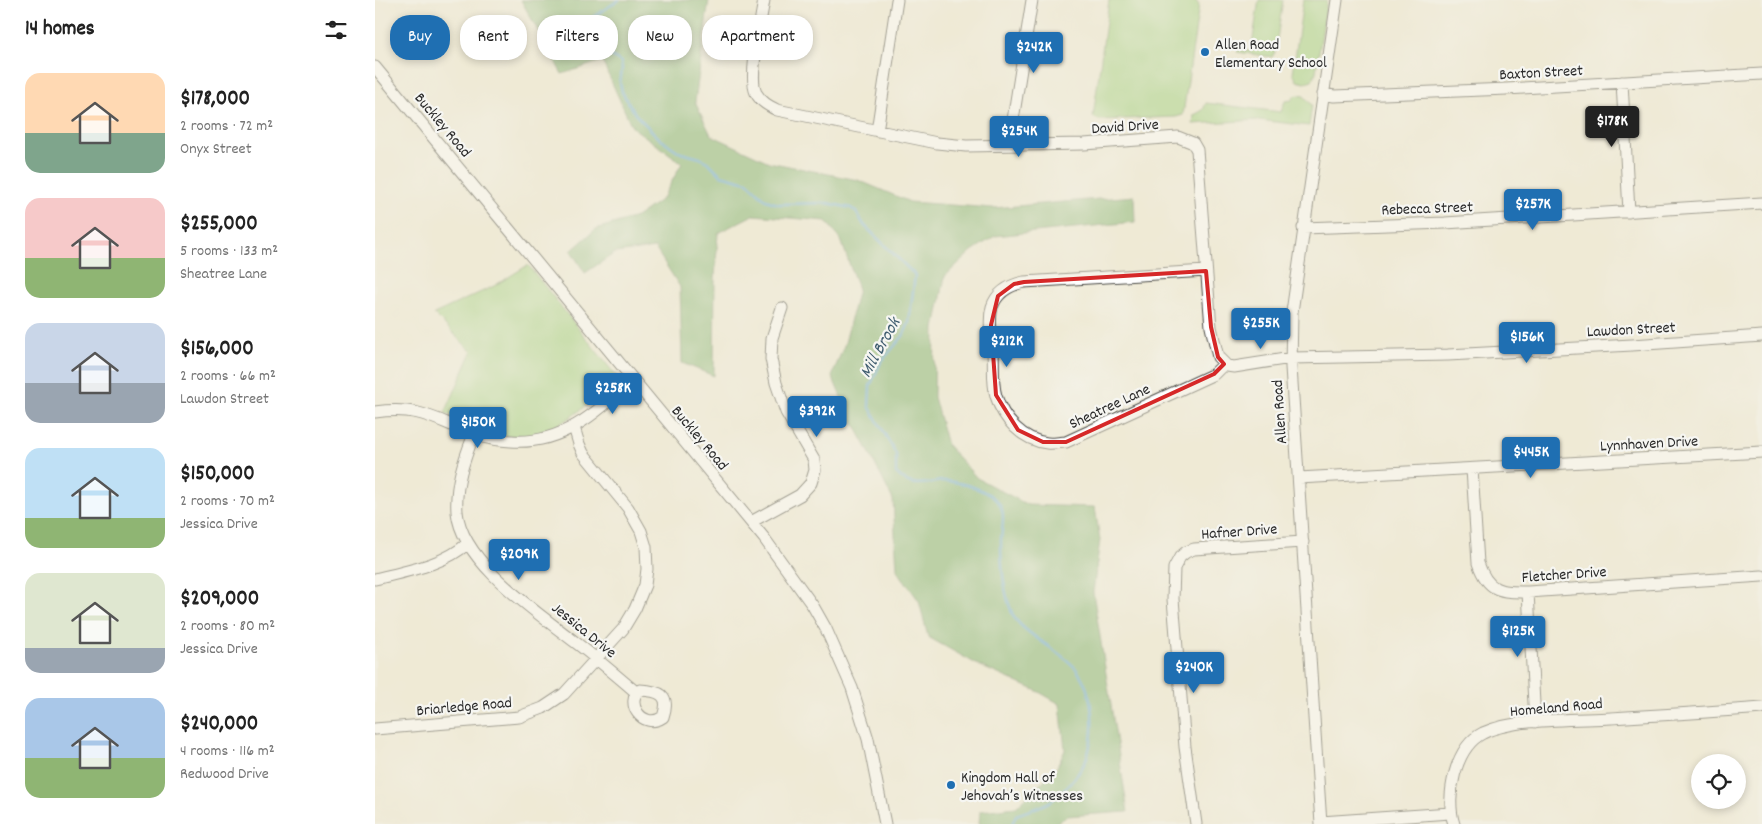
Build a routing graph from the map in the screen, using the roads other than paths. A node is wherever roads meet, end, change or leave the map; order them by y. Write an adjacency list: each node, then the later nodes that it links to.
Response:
1 (764, 0): 9 (street, David Drive)
2 (897, 0): 9 (street)
3 (1032, 0): 10 (street)
4 (1337, 0): 8 (street, Allen Road)
5 (375, 67): 19 (street, Buckley Road)
6 (1762, 74): 7 (street, Baxton Street)
7 (1621, 82): 8 (street, Baxton Street); 12 (street)
8 (1323, 94): 13 (street, Allen Road)
9 (877, 131): 10 (street, David Drive)
10 (1009, 145): 14 (street, David Drive)
11 (1762, 203): 12 (street, Rebecca Street)
12 (1629, 212): 13 (street, Rebecca Street)
13 (1303, 228): 17 (street, Allen Road)
14 (1206, 271): 18 (street, David Drive); 18 (street, Sheatree Lane)
15 (783, 308): 26 (street)
16 (1762, 336): 17 (street, Lawdon Street)
17 (1291, 358): 18 (street); 25 (street, Allen Road)
18 (1224, 364)
19 (633, 379): 21 (street); 26 (street, Buckley Road)
20 (375, 412): 22 (street)
21 (574, 427): 22 (street); 32 (street, Briarledge Road)
22 (474, 434): 28 (street, Jessica Drive)
23 (1762, 452): 24 (street, Lynnhaven Drive)
24 (1471, 469): 25 (street, Lynnhaven Drive); 31 (street, Fletcher Drive)
25 (1299, 478): 27 (street, Allen Road)
26 (751, 522): 39 (street, Buckley Road)
27 (1303, 542): 38 (street, Allen Road); 40 (street, Hafner Drive)
28 (469, 543): 30 (street); 32 (street, Jessica Drive)
29 (1762, 576): 31 (street, Fletcher Drive)
30 (375, 579)
31 (1528, 592): 35 (street)
32 (596, 658): 33 (street, Jessica Drive); 36 (street, Briarledge Road)
33 (637, 693)
34 (1762, 708): 35 (street, Homeland Road)
35 (1535, 722): 37 (street, Homeland Road)
36 (375, 729)
37 (1452, 818): 38 (street, Homeland Road)
38 (1321, 823)
39 (885, 824)
40 (1195, 824)

